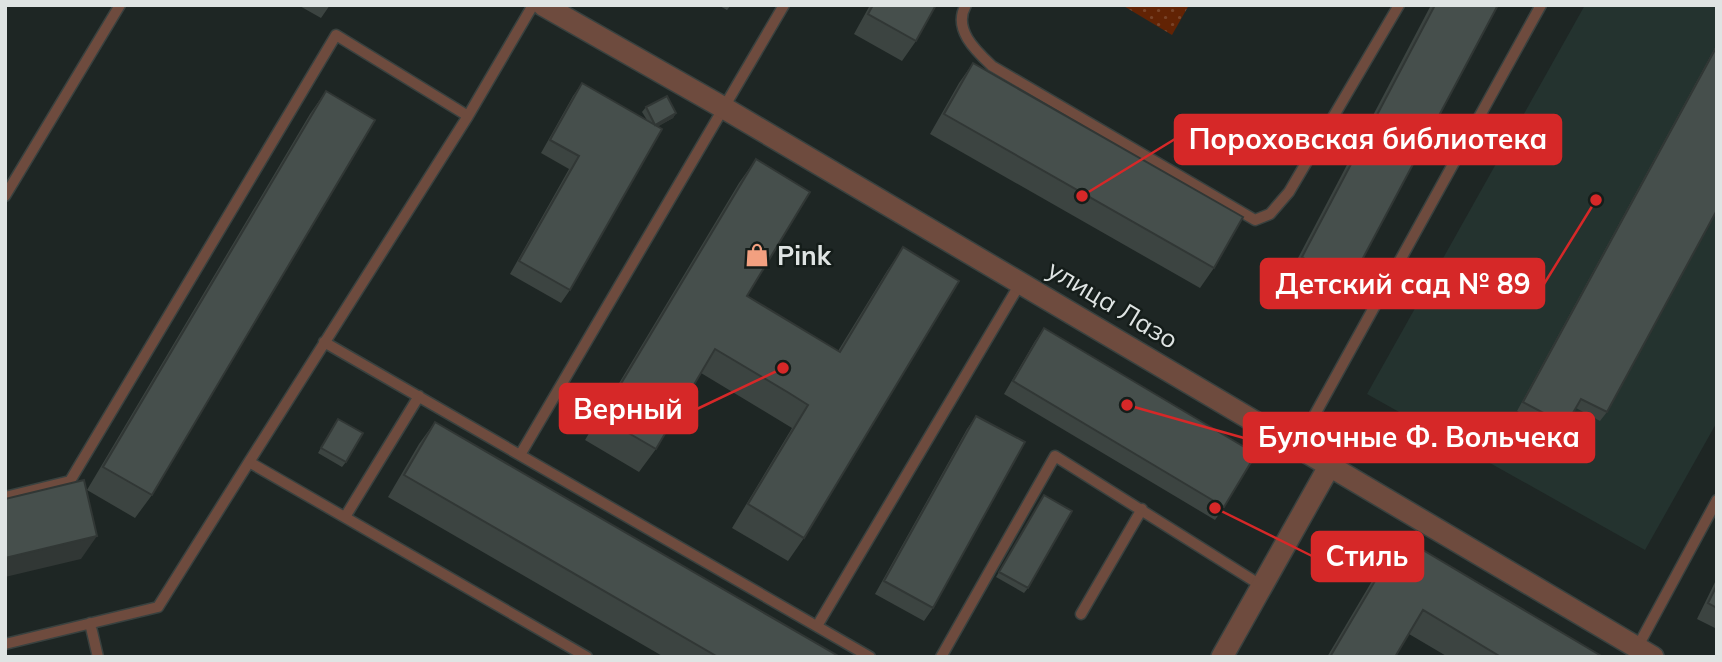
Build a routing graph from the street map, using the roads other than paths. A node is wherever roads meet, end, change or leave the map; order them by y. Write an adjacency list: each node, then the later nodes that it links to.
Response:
1 (120, 5): 10 (lane)
2 (533, 5): 9 (lane)
3 (543, 5): 8 (street, улица Лазо)
4 (784, 5): 8 (lane)
5 (966, 5): 6 (lane)
6 (1399, 5)
7 (1541, 5): 14 (lane)
8 (724, 107): 11 (street, улица Лазо); 15 (lane)
9 (468, 116): 12 (lane); 18 (lane)
10 (5, 196)
11 (1021, 282): 14 (street, улица Лазо); 25 (lane)
12 (324, 342): 13 (lane); 16 (lane)
13 (419, 396): 15 (lane); 21 (lane)
14 (1298, 445): 17 (street, улица Лазо)
15 (520, 455): 25 (lane)
16 (249, 461): 21 (lane); 24 (lane)
17 (1330, 465): 22 (street); 27 (street, улица Лазо)
18 (5, 497)
19 (1717, 500): 27 (lane)
20 (1142, 509): 22 (lane); 23 (lane); 31 (lane)
21 (345, 517): 29 (lane)
22 (1262, 586): 32 (street)
23 (1081, 614)
24 (90, 623): 26 (lane); 28 (lane)
25 (817, 626): 30 (lane)
26 (5, 644)
27 (1645, 652)
28 (98, 657)
29 (587, 657)
30 (870, 657)
31 (941, 657)
32 (1222, 657)

